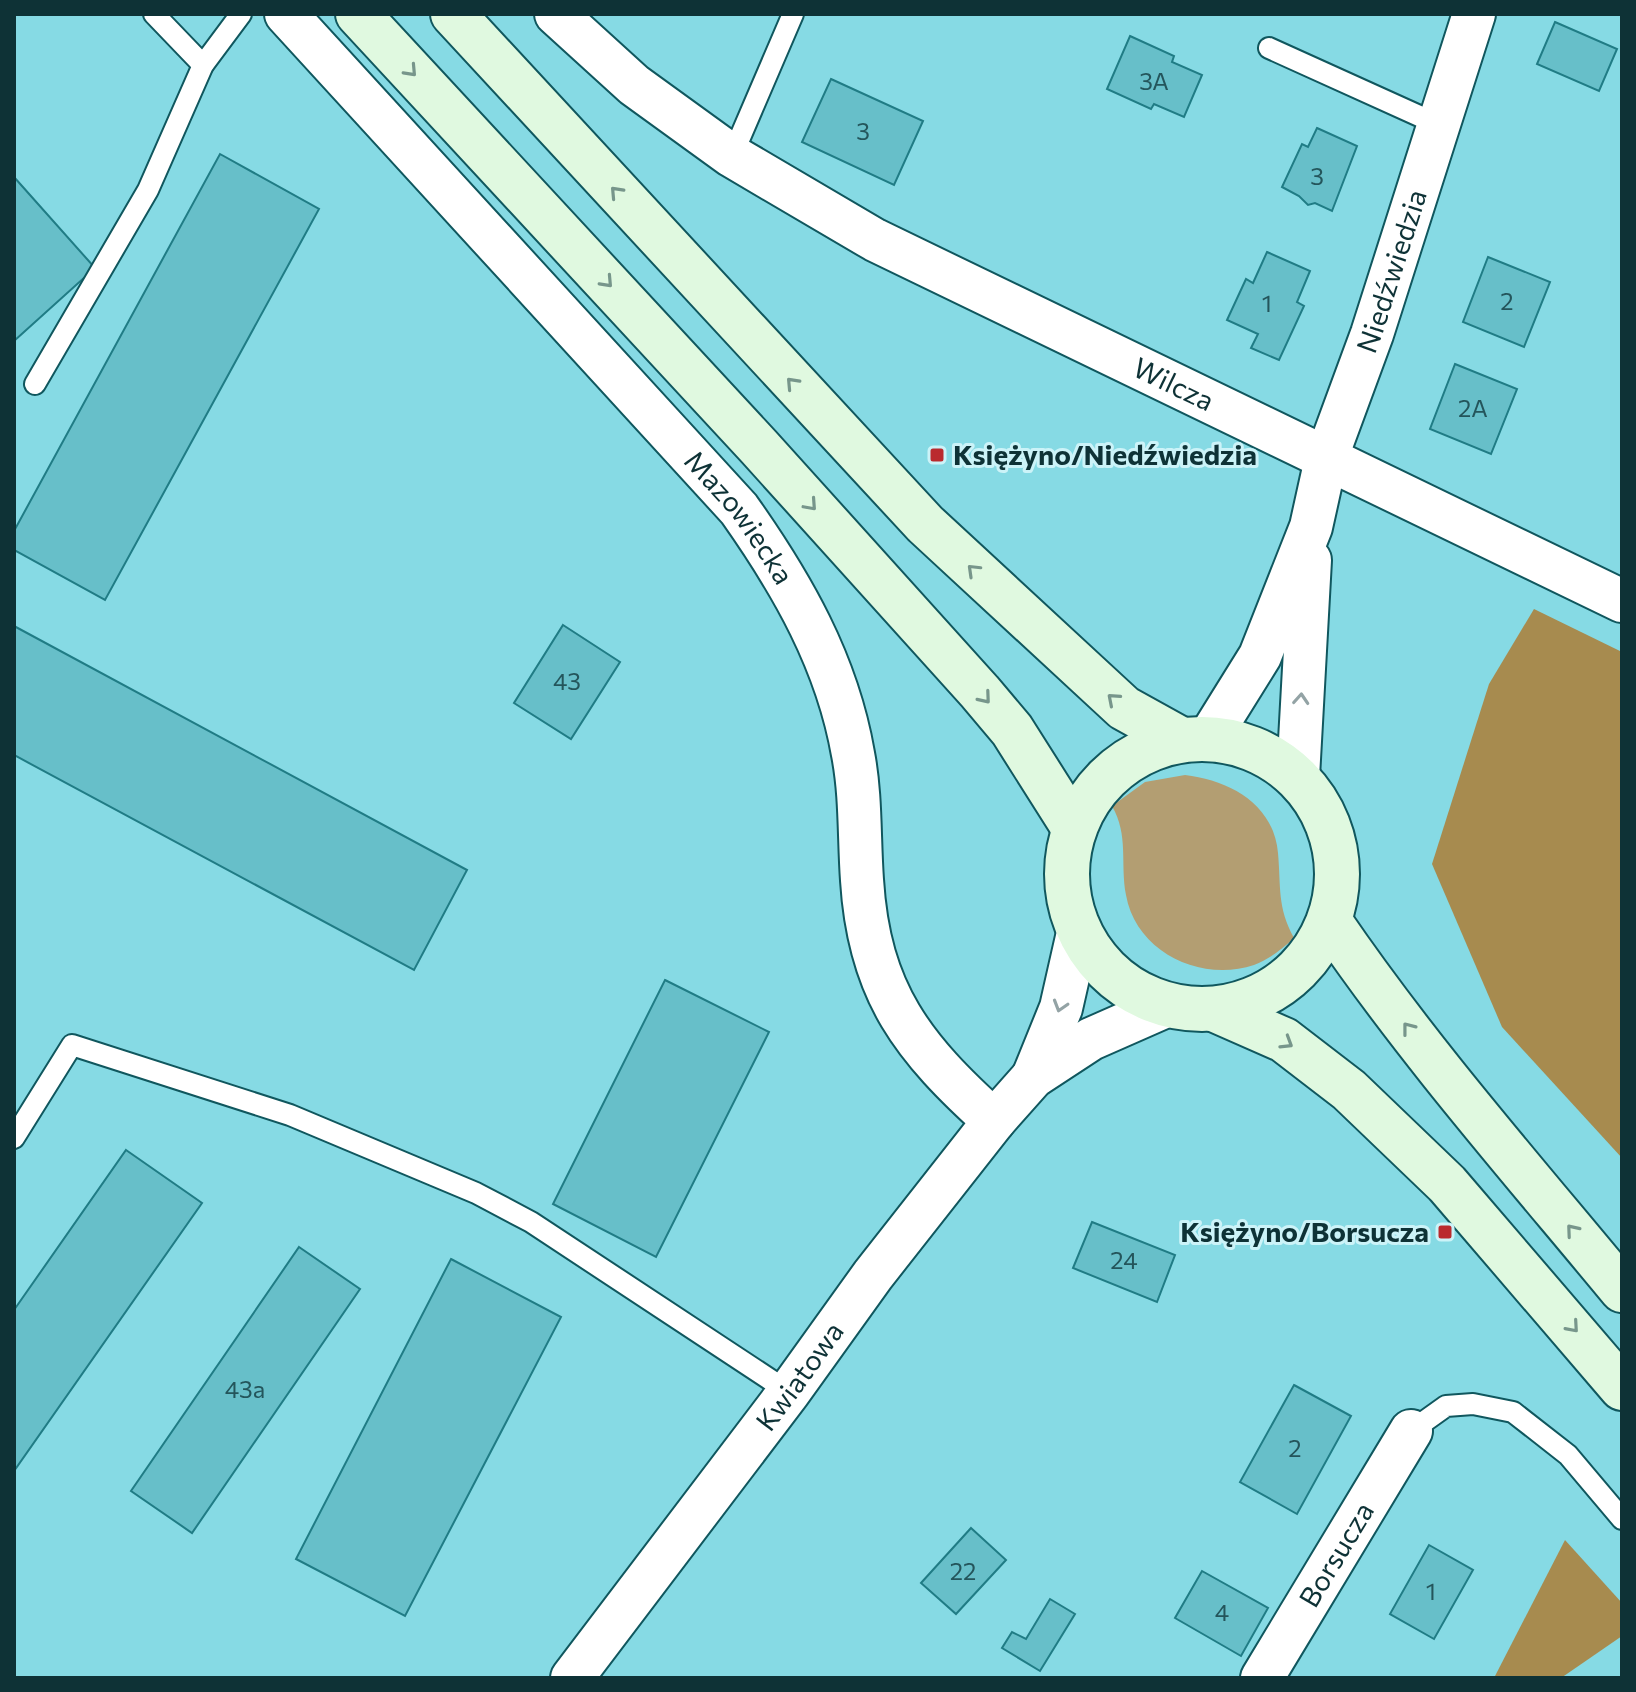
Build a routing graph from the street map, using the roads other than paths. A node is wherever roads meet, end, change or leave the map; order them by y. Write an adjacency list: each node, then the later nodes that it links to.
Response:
1 (154, 14): 10 (lane)
2 (241, 14): 10 (lane)
3 (286, 14): 25 (street, Mazowiecka)
4 (358, 14): 19 (main road, one-way to 19)
5 (453, 14): 17 (main road, one-way to 5)
6 (556, 14): 12 (street)
7 (793, 14): 12 (lane)
8 (1474, 14): 11 (street, Niedźwiedzia)
9 (1269, 48): 11 (lane)
10 (203, 65): 13 (lane)
11 (1437, 124): 14 (street, Niedźwiedzia)
12 (732, 156): 14 (street, Wilcza)
13 (35, 384)
14 (1326, 459): 15 (street, Niedźwiedzia); 16 (street, Wilcza)
15 (1311, 527): 17 (street, Niedźwiedzia); 18 (street, Niedźwiedzia, one-way to 15)
16 (1622, 601)
17 (1194, 738): 18 (main road); 19 (main road)
18 (1298, 777): 20 (main road)
19 (1074, 828): 21 (main road)
20 (1330, 922): 23 (main road); 27 (main road, one-way to 20)
21 (1078, 933): 22 (main road); 24 (street, Kwiatowa, one-way to 24)
22 (1166, 1006): 23 (main road); 24 (street, Kwiatowa)
23 (1216, 1010): 28 (main road, one-way to 28)
24 (1033, 1077): 25 (street, Kwiatowa)
25 (994, 1121): 29 (street, Kwiatowa)
26 (14, 1138): 29 (lane)
27 (1622, 1290)
28 (1622, 1388)
29 (789, 1392): 32 (street, Kwiatowa)
30 (1411, 1431): 31 (lane); 33 (street, Borsucza)
31 (1622, 1519)
32 (572, 1678)
33 (1262, 1678)

